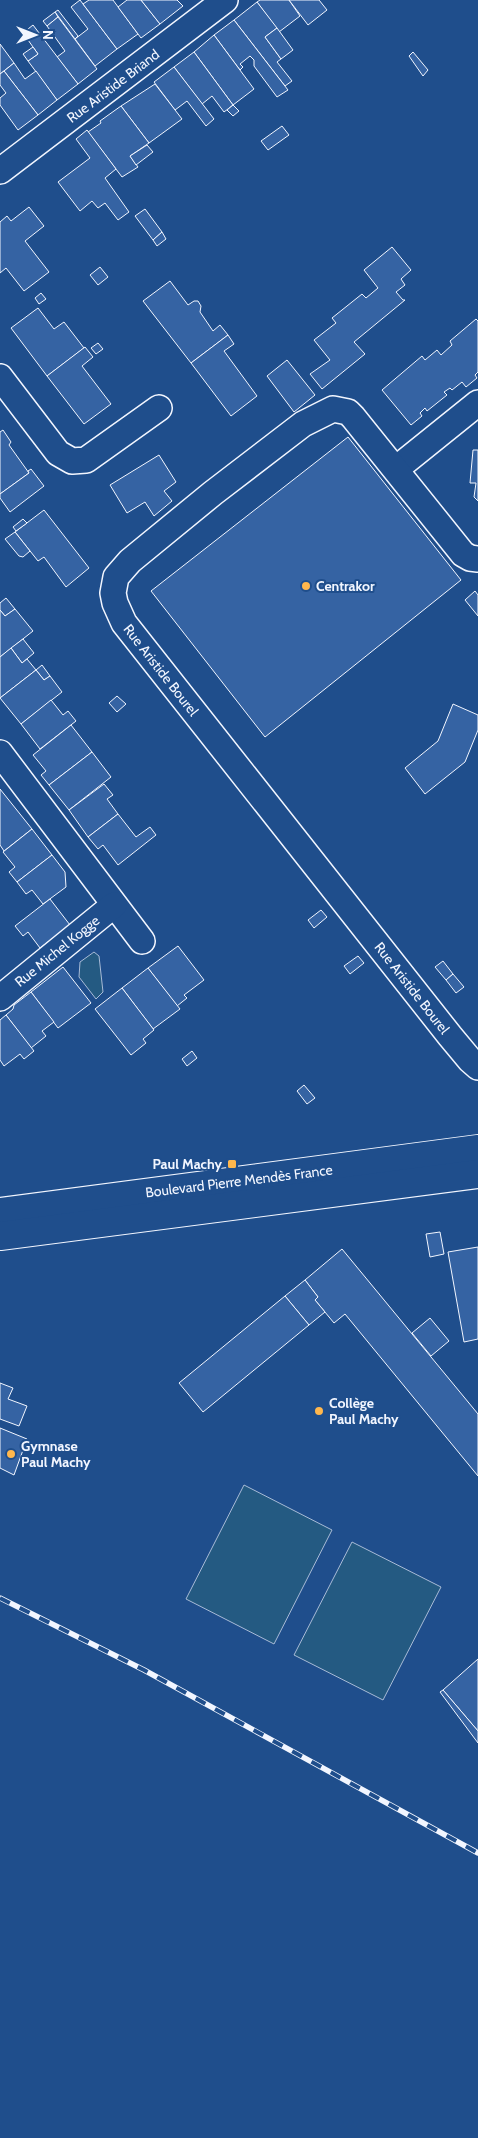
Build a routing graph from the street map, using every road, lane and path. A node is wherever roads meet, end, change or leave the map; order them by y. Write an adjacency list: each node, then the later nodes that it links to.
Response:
1 (225, 0): 2 (street, Rue Aristide Briand)
2 (0, 171)
3 (0, 377): 5 (street)
4 (478, 403): 6 (street)
5 (159, 408)
6 (396, 469): 7 (street, Rue Aristide Bourel); 12 (street, Rue Aristide Bourel)
7 (478, 559)
8 (0, 753): 9 (street)
9 (114, 905): 10 (street); 11 (street, Rue Michel Kogge)
10 (142, 941)
11 (0, 998)
12 (478, 1067)
13 (478, 1150): 15 (main road, Boulevard Pierre Mendès France)
14 (478, 1174): 16 (main road, Boulevard Pierre Mendès France)
15 (0, 1212)
16 (0, 1236)

